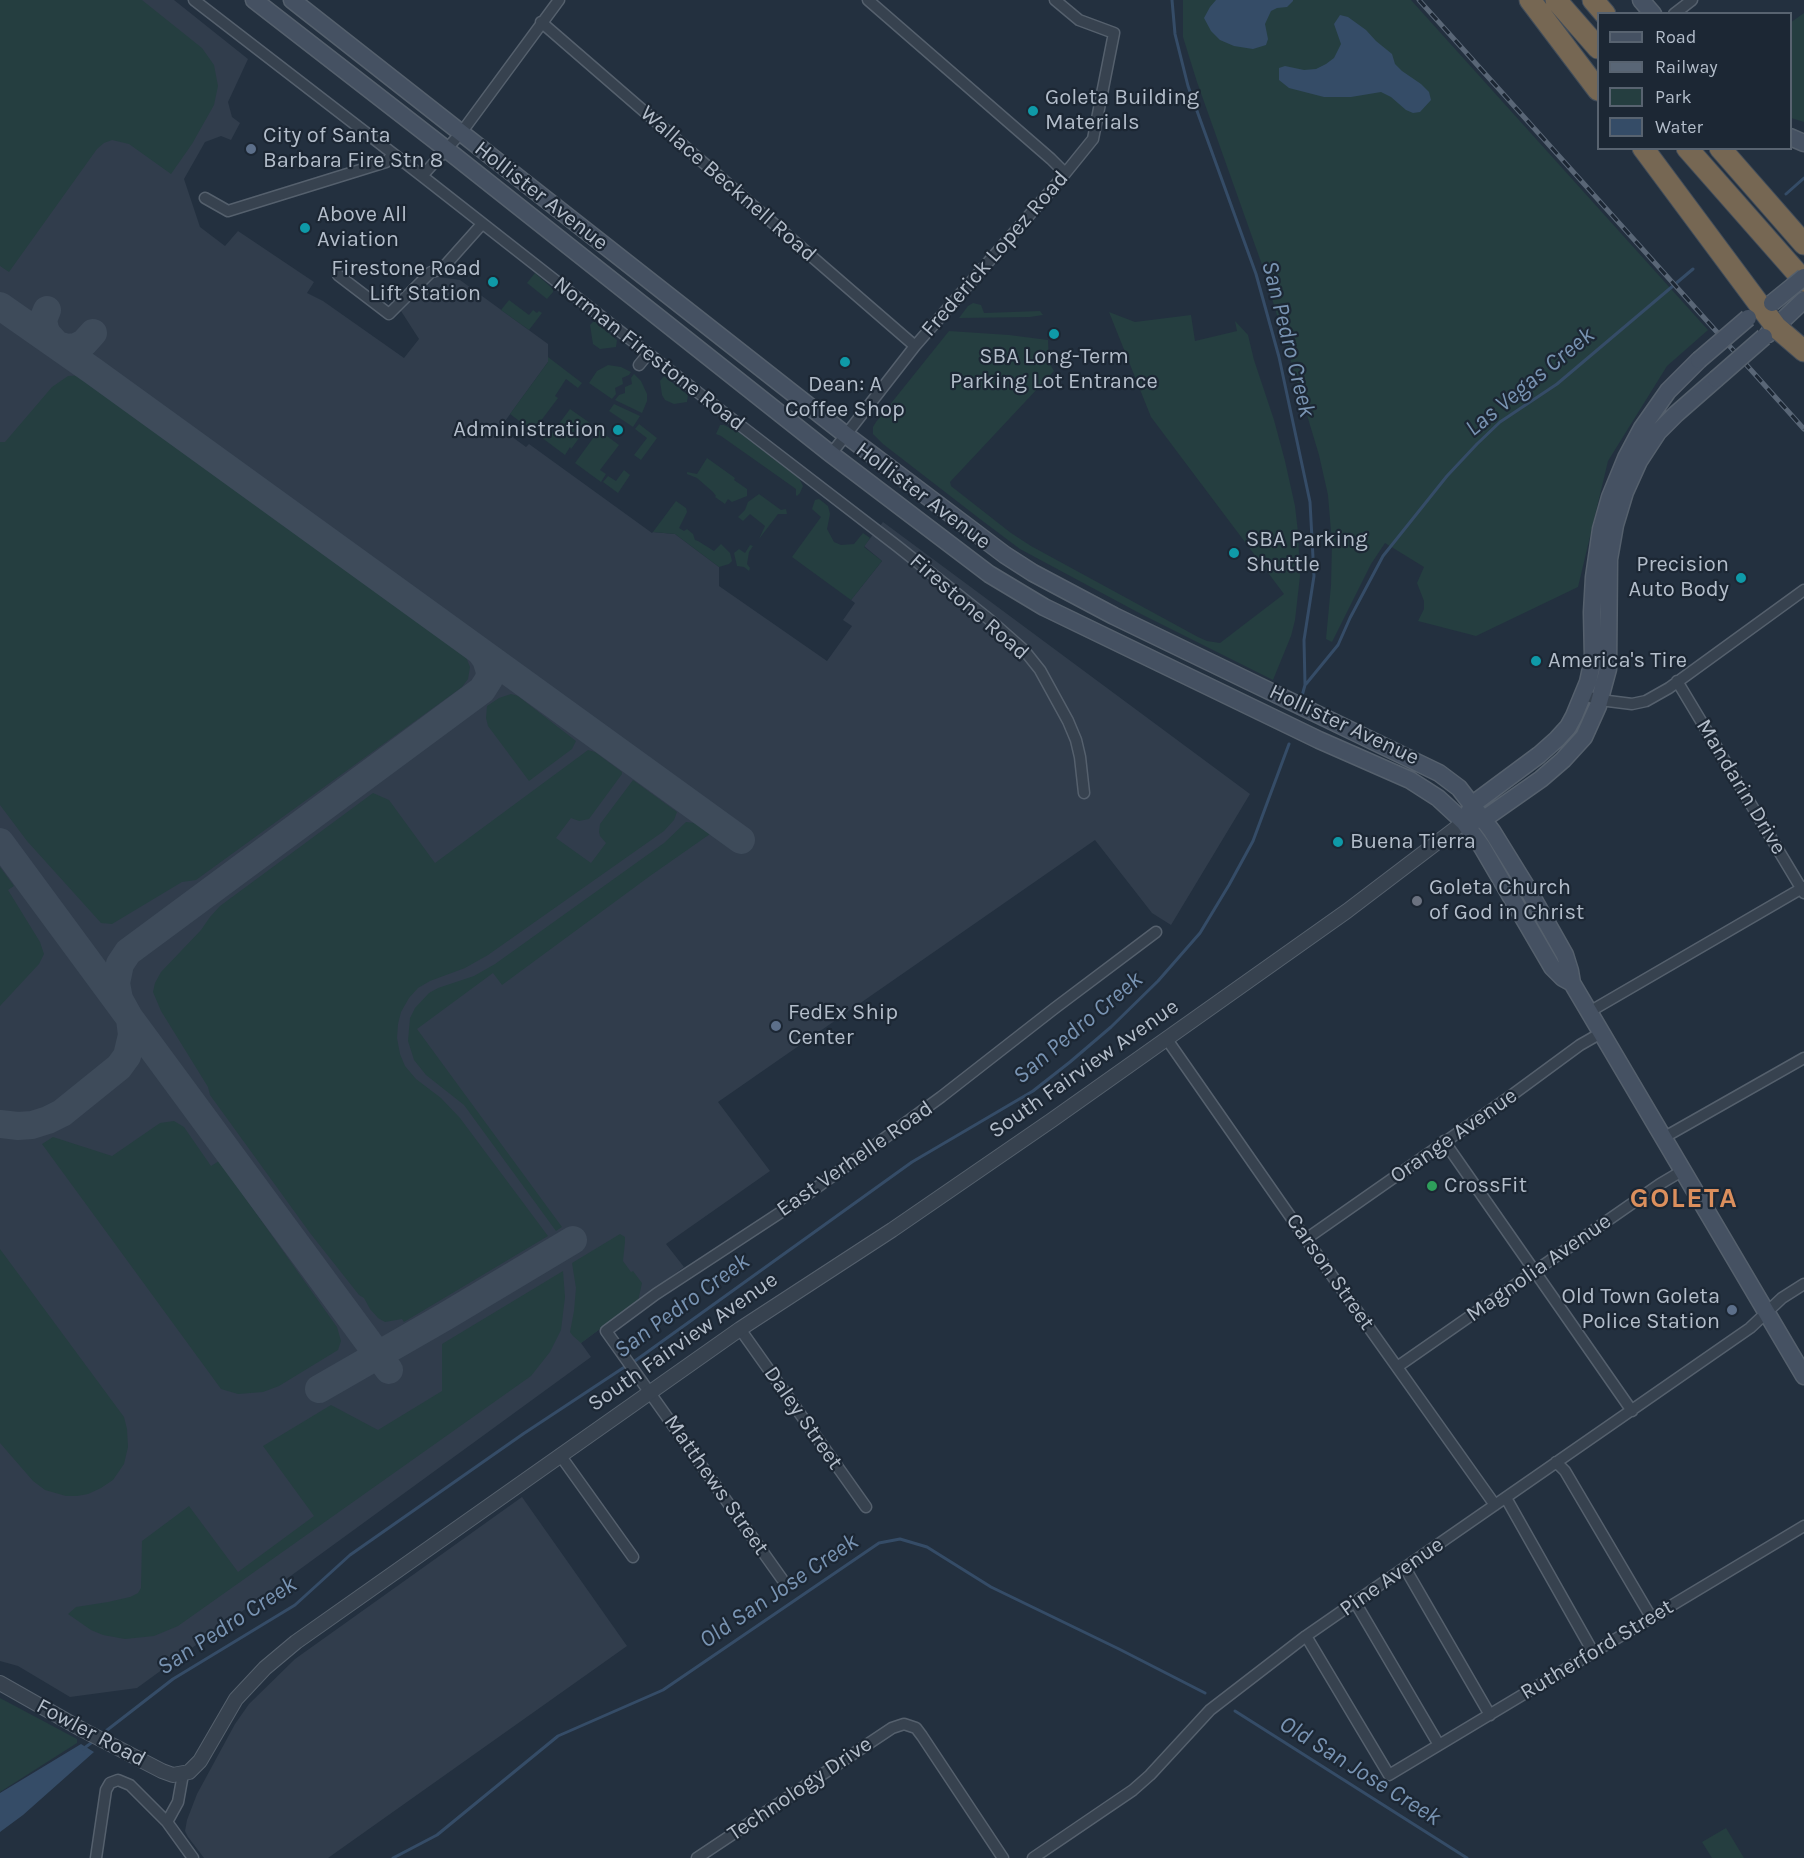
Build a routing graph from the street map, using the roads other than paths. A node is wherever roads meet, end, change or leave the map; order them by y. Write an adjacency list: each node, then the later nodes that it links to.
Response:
1 (194, 0): 23 (street)
2 (254, 0): 19 (main road, Hollister Avenue)
3 (292, 0): 18 (main road, Hollister Avenue)
4 (559, 0): 15 (street)
5 (868, 0): 24 (street)
6 (1055, 0): 24 (street, Frederick Lopez Road)
7 (1530, 0): 17 (highway)
8 (1556, 0): 16 (highway)
9 (1593, 0): 12 (highway)
10 (1641, 0): 13 (main road)
11 (1692, 0): 14 (street)
12 (1603, 12)
13 (1651, 12)
14 (1677, 12)
15 (541, 22): 18 (street); 36 (street, Wallace Becknell Road)
16 (1597, 46)
17 (1597, 87)
18 (461, 133): 19 (street); 40 (main road, Hollister Avenue)
19 (446, 149): 25 (street); 41 (main road, Hollister Avenue)
20 (1644, 150): 34 (highway)
21 (1689, 150): 32 (highway)
22 (1722, 150): 27 (highway)
23 (393, 154): 25 (street); 26 (street)
24 (1065, 173): 36 (street, Frederick Lopez Road)
25 (422, 176): 28 (street, Norman Firestone Road)
26 (205, 198)
27 (1778, 214): 29 (highway); 30 (highway)
28 (482, 224): 31 (street); 38 (street, Norman Firestone Road)
29 (1804, 237)
30 (1804, 244)
31 (338, 275)
32 (1804, 279): 34 (main road, South Fairview Avenue, bridge)
33 (1804, 300): 35 (main road, South Fairview Avenue)
34 (1761, 310): 35 (highway); 45 (main road, South Fairview Avenue, bridge)
35 (1775, 327): 37 (highway); 46 (main road, South Fairview Avenue, bridge)
36 (915, 346): 40 (street, Frederick Lopez Road)
37 (1804, 351)
38 (648, 354): 39 (street); 42 (street, Norman Firestone Road)
39 (639, 365)
40 (846, 435): 41 (street, Frederick Lopez Road); 48 (main road, Hollister Avenue)
41 (831, 454): 50 (main road, Hollister Avenue)
42 (877, 531): 47 (street, Firestone Road)
43 (1804, 590): 44 (street)
44 (1677, 681): 46 (street); 51 (street, Mandarin Drive)
45 (1582, 695): 46 (street); 48 (main road, South Fairview Avenue)
46 (1600, 700): 49 (main road, South Fairview Avenue)
47 (1084, 793)
48 (1473, 804): 49 (main road, Hollister Avenue); 50 (main road, South Fairview Avenue)
49 (1484, 819): 50 (main road, South Fairview Avenue); 53 (main road, Hollister Avenue)
50 (1464, 822): 53 (main road, Hollister Avenue); 56 (street, South Fairview Avenue)
51 (1803, 889): 54 (street)
52 (1156, 932): 68 (street, East Verhelle Road)
53 (1572, 983): 54 (main road, Hollister Avenue)
54 (1589, 1012): 55 (main road, Hollister Avenue)
55 (1601, 1033): 58 (main road, Hollister Avenue); 59 (street, Orange Avenue)
56 (1166, 1038): 61 (street, Carson Street); 65 (street, South Fairview Avenue)
57 (1804, 1058): 58 (street)
58 (1663, 1138): 60 (main road, Hollister Avenue)
59 (1444, 1141): 61 (street, Orange Avenue); 62 (street)
60 (1682, 1171): 62 (street, Magnolia Avenue); 64 (main road, Hollister Avenue)
61 (1306, 1239): 66 (street, Carson Street)
62 (1534, 1272): 66 (street, Magnolia Avenue); 69 (street)
63 (1804, 1284): 64 (street, Pine Avenue)
64 (1766, 1313): 67 (main road, Hollister Avenue); 69 (street, Pine Avenue)
65 (740, 1329): 68 (street, South Fairview Avenue); 74 (street, Daley Street)
66 (1397, 1367): 73 (street, Carson Street)
67 (1804, 1376)
68 (650, 1392): 70 (street, South Fairview Avenue); 78 (street, Matthews Street)
69 (1632, 1410): 71 (street, Pine Avenue)
70 (560, 1455): 76 (street); 86 (street, South Fairview Avenue)
71 (1557, 1462): 72 (street, Pine Avenue); 80 (street)
72 (1506, 1498): 73 (street, Pine Avenue); 82 (street)
73 (1495, 1505): 77 (street, Pine Avenue)
74 (866, 1507)
75 (1804, 1526): 80 (street, Rutherford Street)
76 (633, 1557)
77 (1405, 1568): 79 (street, Pine Avenue); 84 (street)
78 (782, 1579)
79 (1354, 1602): 81 (street, Pine Avenue); 85 (street)
80 (1651, 1617): 82 (street, Rutherford Street)
81 (1306, 1636): 85 (street, Rutherford Street); 92 (street, Pine Avenue)
82 (1593, 1652): 84 (street, Rutherford Street)
83 (0, 1683): 86 (street, Fowler Road)
84 (1490, 1714): 85 (street, Rutherford Street)
85 (1438, 1745)
86 (183, 1774): 87 (street)
87 (167, 1822): 88 (street); 89 (street)
88 (96, 1858)
89 (193, 1858)
90 (698, 1858): 91 (street, Technology Drive)
91 (1003, 1858)
92 (1033, 1858)

